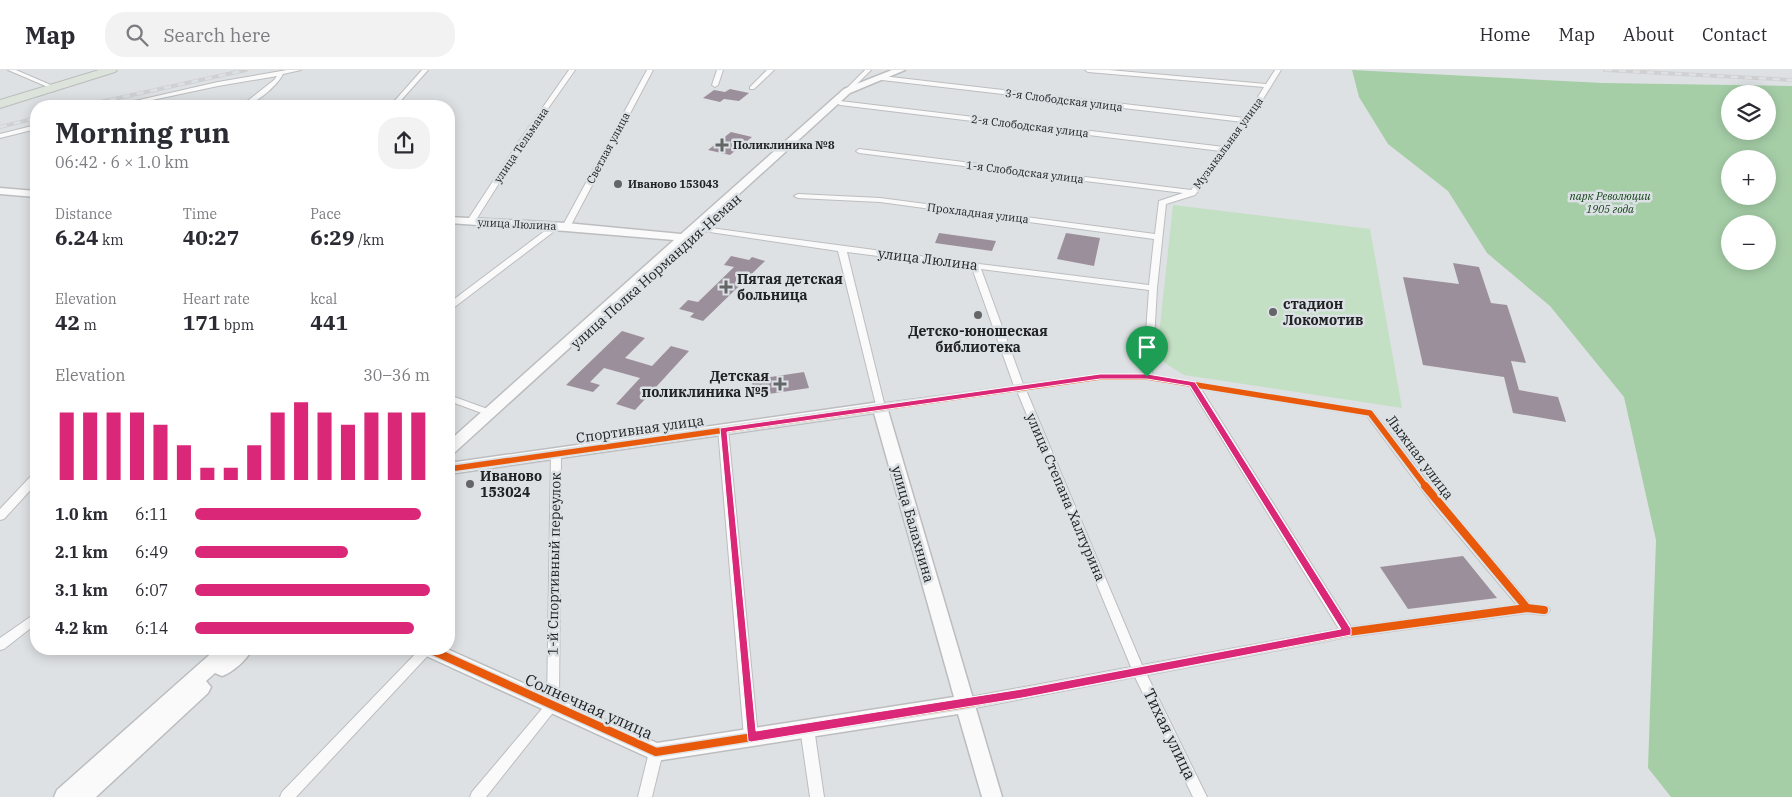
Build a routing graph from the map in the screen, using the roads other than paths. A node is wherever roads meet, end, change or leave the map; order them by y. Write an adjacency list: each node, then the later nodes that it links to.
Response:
1 (11, 70): 19 (street)
2 (101, 70): 19 (highway)
3 (111, 70): 19 (highway)
4 (298, 70): 14 (street)
5 (425, 70): 24 (street)
6 (572, 70): 37 (street, улица Тельмана)
7 (650, 70): 38 (street, Светлая улица)
8 (720, 70): 17 (street)
9 (772, 70): 20 (street)
10 (868, 70): 21 (street)
11 (900, 70): 15 (street, улица Полка Нормандия-Неман)
12 (1088, 70): 18 (street)
13 (1278, 70): 18 (street, Музыкальная улица)
14 (281, 73): 22 (street); 23 (street)
15 (882, 78): 16 (street, улица Полка Нормандия-Неман); 27 (street, 3-я Слободская улица)
16 (864, 84): 21 (street, улица Полка Нормандия-Неман); 26 (street, улица Полка Нормандия-Неман)
17 (715, 85)
18 (1269, 86): 27 (street, Музыкальная улица)
19 (52, 87): 25 (highway)
20 (752, 88)
21 (847, 91): 26 (street, улица Полка Нормандия-Неман)
22 (146, 100)
23 (252, 100)
24 (398, 100)
25 (0, 102)
26 (837, 103): 30 (street, 2-я Слободская улица); 41 (street, улица Полка Нормандия-Неман); 41 (street, улица Полка Нормандия-Неман)
27 (1247, 120): 30 (street, Музыкальная улица)
28 (30, 128): 29 (street)
29 (0, 136)
30 (1225, 149): 33 (street, Музыкальная улица)
31 (859, 151): 33 (street, 1-я Слободская улица)
32 (0, 191): 34 (street)
33 (1192, 193): 42 (street, Музыкальная улица)
34 (30, 194)
35 (798, 196): 42 (street, Прохладная улица)
36 (455, 220): 37 (street, улица Люлина)
37 (471, 221): 38 (street, улица Люлина)
38 (561, 226): 39 (street, улица Люлина); 47 (street)
39 (615, 231): 40 (street, улица Люлина); 41 (street, улица Люлина)
40 (654, 234): 41 (street, улица Люлина); 44 (street)
41 (692, 235): 43 (street, улица Люлина); 44 (street, улица Полка Нормандия-Неман); 56 (street, улица Полка Нормандия-Неман)
42 (1158, 237): 46 (street, Музыкальная улица)
43 (842, 249): 45 (street, улица Люлина); 52 (street, улица Балахнина)
44 (662, 256): 53 (street, улица Полка Нормандия-Неман)
45 (975, 264): 46 (street, улица Люлина); 50 (street, улица Степана Халтурина)
46 (1153, 288): 48 (street, Музыкальная улица)
47 (455, 303)
48 (1147, 377): 49 (street, Спортивная улица); 50 (street, Спортивная улица)
49 (1193, 384): 61 (street, Лыжная улица); 64 (street)
50 (1020, 388): 52 (street, Спортивная улица); 70 (street, улица Степана Халтурина)
51 (455, 400): 53 (street)
52 (880, 406): 54 (street, Спортивная улица); 71 (street, улица Балахнина)
53 (490, 413): 55 (street, улица Полка Нормандия-Неман)
54 (723, 430): 57 (street, Спортивная улица); 74 (street)
55 (455, 445)
56 (455, 454)
57 (556, 454): 58 (street, Спортивная улица); 72 (street, 1-й Спортивный переулок)
58 (455, 468)
59 (30, 489): 60 (street)
60 (0, 516)
61 (1527, 608): 62 (street, Солнечная улица); 64 (street, Солнечная улица)
62 (1544, 610)
63 (30, 622): 65 (street)
64 (1348, 632): 70 (street, Солнечная улица)
65 (0, 645)
66 (221, 655): 76 (street)
67 (236, 655): 77 (street)
68 (423, 655): 78 (street)
69 (442, 655): 72 (street, Солнечная улица)
70 (1140, 672): 71 (street, Солнечная улица); 83 (street, Тихая улица)
71 (965, 704): 73 (street, Солнечная улица); 82 (street, улица Балахнина)
72 (553, 705): 75 (street, Солнечная улица); 79 (street)
73 (807, 728): 74 (street, Солнечная улица); 81 (street)
74 (751, 737): 75 (street, Солнечная улица)
75 (656, 752): 80 (street)
76 (64, 797)
77 (81, 797)
78 (287, 797)
79 (478, 797)
80 (644, 797)
81 (817, 797)
82 (992, 797)
83 (1200, 797)

